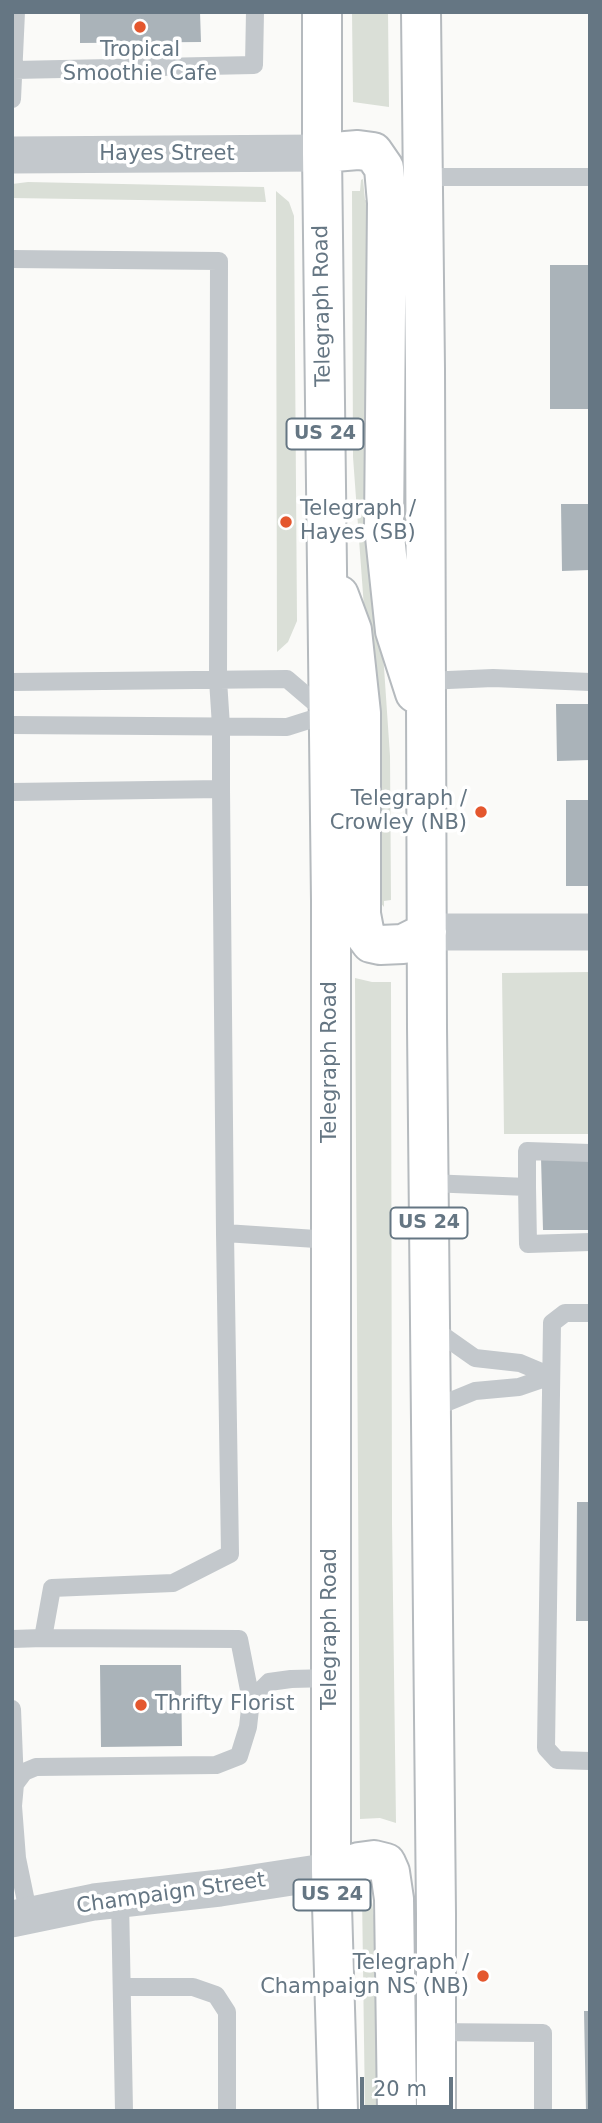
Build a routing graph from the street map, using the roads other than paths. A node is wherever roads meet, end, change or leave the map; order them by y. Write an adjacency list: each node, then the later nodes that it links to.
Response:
1 (16, 12): 5 (lane)
2 (255, 12): 5 (lane)
3 (322, 12): 7 (main road, Telegraph Road / US 24)
4 (421, 12): 9 (main road, US 24)
5 (14, 70): 6 (lane)
6 (12, 99)
7 (322, 153): 8 (street, Hayes Street); 12 (main road, Telegraph Road / US 24); 20 (main road)
8 (12, 155)
9 (422, 177): 10 (lane); 15 (main road, US 24)
10 (590, 177)
11 (12, 259): 13 (lane)
12 (326, 560): 17 (main road, Telegraph Road / US 24); 23 (main road)
13 (218, 680): 14 (lane); 17 (lane); 19 (lane)
14 (12, 681)
15 (426, 681): 16 (lane); 20 (main road, US 24)
16 (590, 682)
17 (327, 714): 19 (lane); 29 (main road, Telegraph Road / US 24)
18 (12, 724): 19 (lane)
19 (221, 726): 21 (lane)
20 (427, 727): 23 (main road, US 24)
21 (221, 789): 22 (lane); 28 (lane)
22 (12, 792)
23 (427, 932): 24 (street); 26 (main road, US 24)
24 (590, 932)
25 (590, 1153): 27 (lane)
26 (429, 1183): 27 (lane); 32 (main road, US 24)
27 (527, 1187): 30 (lane)
28 (225, 1233): 29 (lane); 35 (lane)
29 (331, 1240): 37 (main road, Telegraph Road / US 24)
30 (590, 1242)
31 (590, 1313): 33 (lane)
32 (430, 1326): 33 (lane); 34 (main road, US 24)
33 (551, 1376): 34 (lane); 40 (lane)
34 (431, 1409): 47 (main road, US 24)
35 (43, 1638): 36 (lane); 38 (lane)
36 (12, 1639)
37 (331, 1678): 38 (lane); 42 (main road, Telegraph Road / US 24)
38 (251, 1700): 41 (lane)
39 (12, 1709): 41 (lane)
40 (590, 1760)
41 (14, 1784): 44 (lane)
42 (331, 1871): 43 (street, Champaign Street); 46 (main road); 50 (main road, Telegraph Road / US 24)
43 (120, 1899): 44 (street, Champaign Street); 45 (lane)
44 (20, 1918)
45 (122, 1987): 48 (lane); 49 (lane)
46 (396, 2032): 47 (lane); 51 (main road)
47 (436, 2032): 52 (main road, US 24); 53 (lane)
48 (124, 2111)
49 (227, 2111)
50 (338, 2111)
51 (397, 2111)
52 (436, 2111)
53 (543, 2111)

